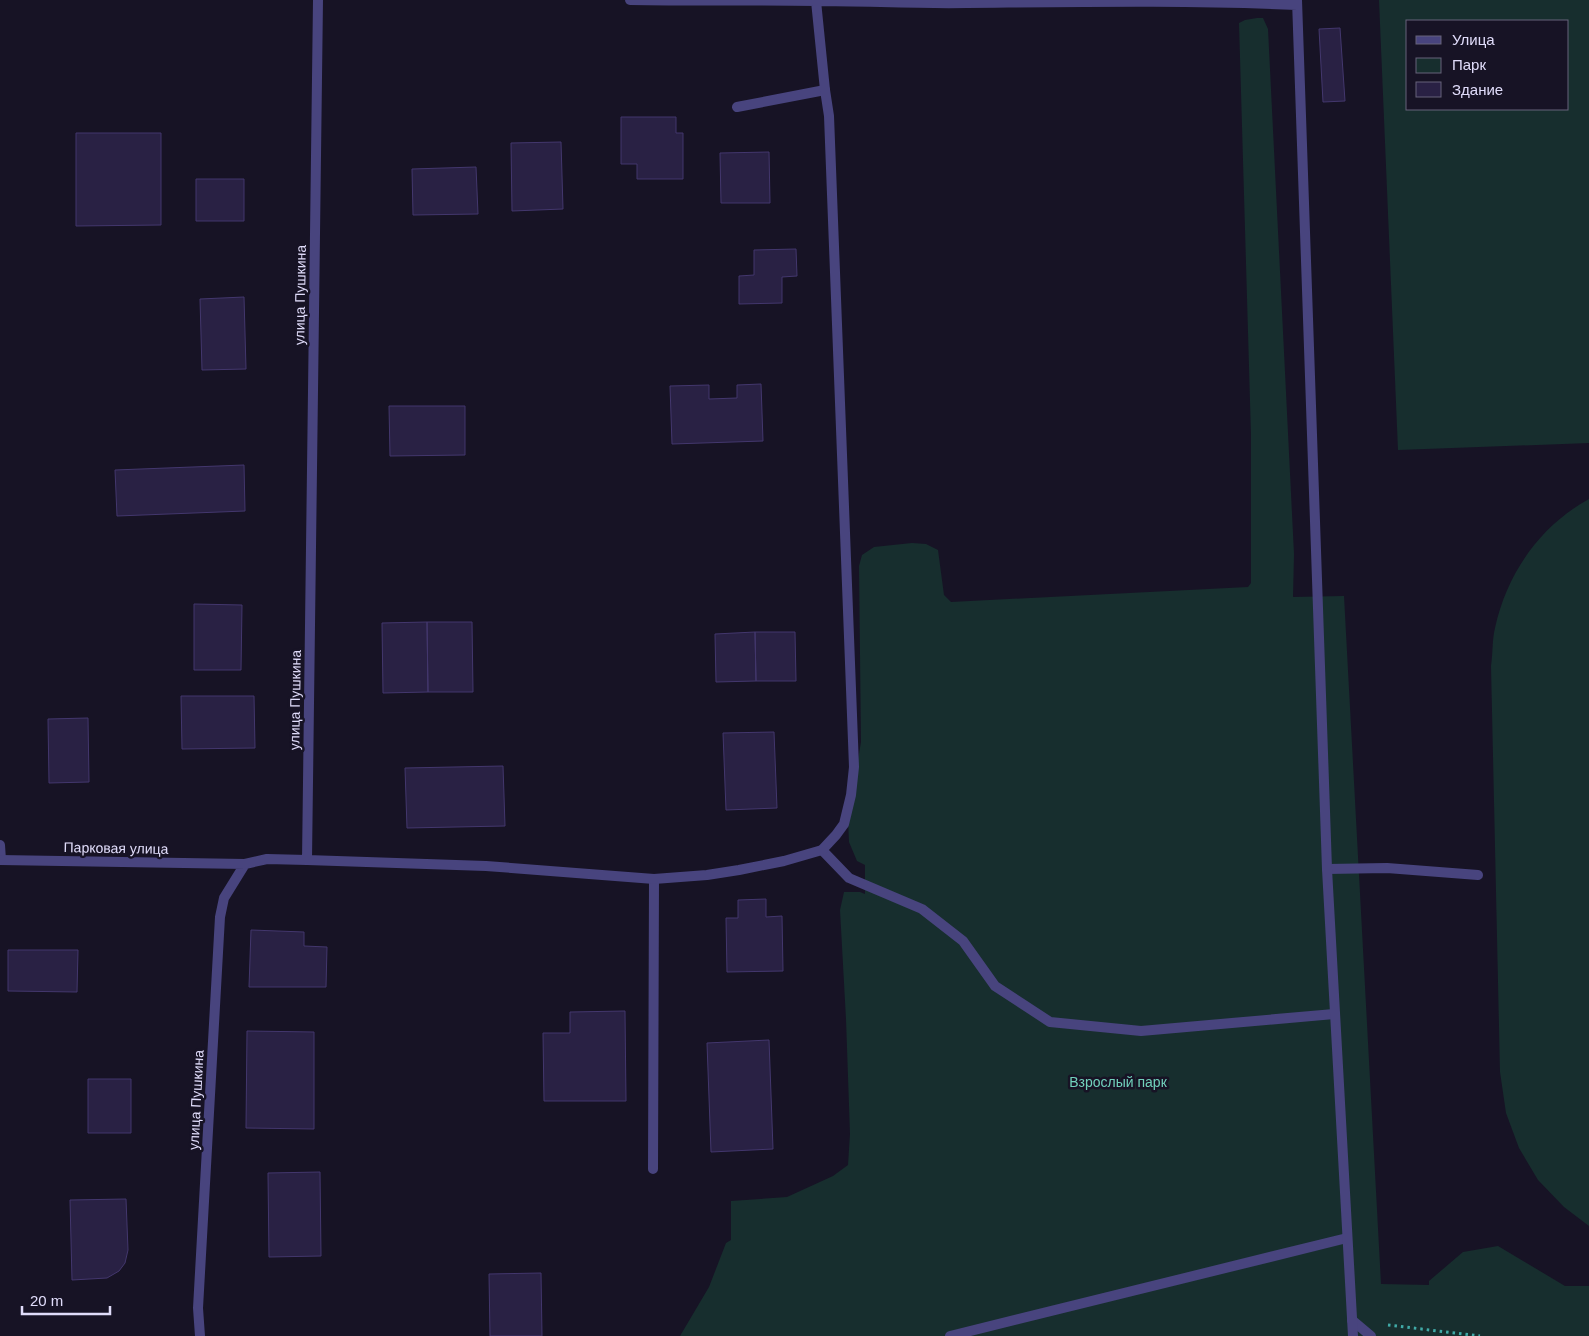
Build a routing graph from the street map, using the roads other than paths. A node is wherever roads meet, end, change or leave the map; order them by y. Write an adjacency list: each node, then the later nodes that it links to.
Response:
1 (318, 0): 13 (street, улица Пушкина)
2 (630, 0): 4 (street)
3 (816, 0): 4 (street); 6 (street); 8 (street)
4 (713, 1)
5 (1245, 1): 6 (street); 7 (street)
6 (965, 2)
7 (1297, 3): 15 (street)
8 (825, 90): 9 (street); 11 (street)
9 (737, 107)
10 (0, 845): 12 (street, Парковая улица)
11 (822, 850): 17 (street); 18 (street)
12 (0, 860): 14 (street, Парковая улица)
13 (307, 860): 14 (street); 17 (street)
14 (245, 864): 22 (street, улица Пушкина)
15 (1327, 869): 16 (street); 18 (street)
16 (1478, 875)
17 (654, 879): 19 (street)
18 (1334, 1014): 20 (street)
19 (653, 1170)
20 (1347, 1238): 21 (street); 23 (street)
21 (1352, 1320): 24 (street); 25 (street)
22 (200, 1336)
23 (950, 1336)
24 (1353, 1336)
25 (1371, 1336)

